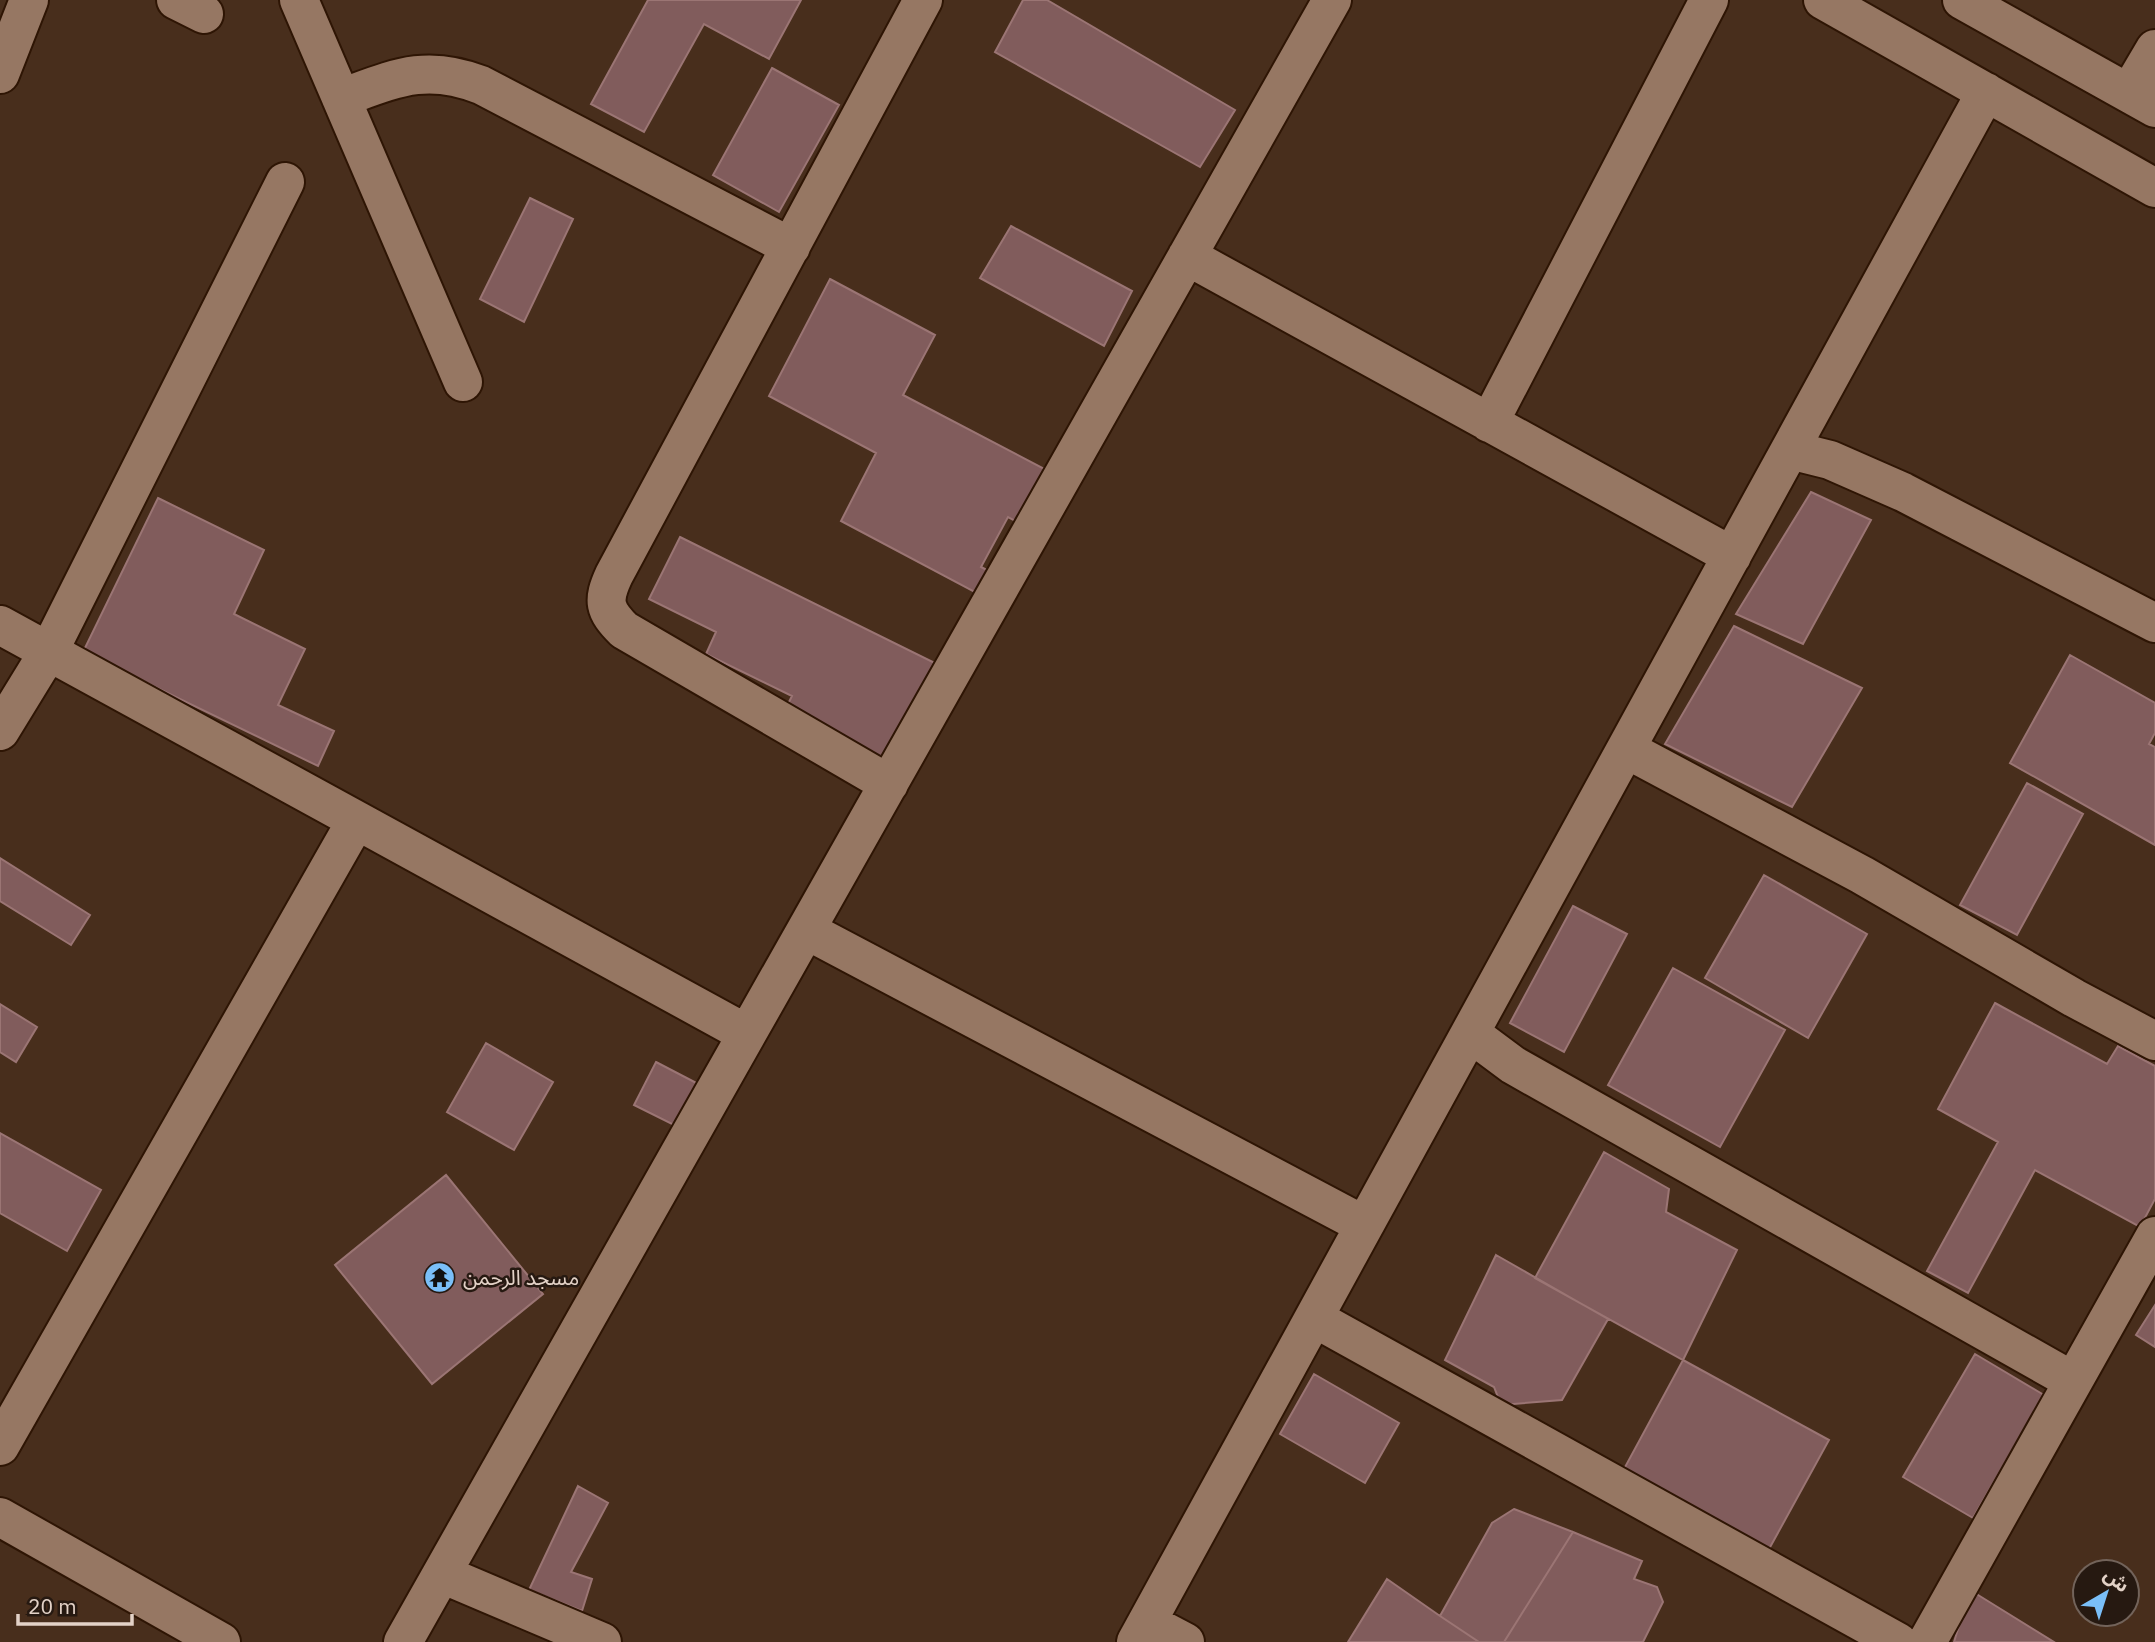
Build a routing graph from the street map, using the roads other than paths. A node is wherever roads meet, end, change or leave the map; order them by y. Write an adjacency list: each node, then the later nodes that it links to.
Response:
1 (29, 0): 9 (street)
2 (299, 0): 11 (street)
3 (923, 0): 15 (street)
4 (1332, 0): 16 (street)
5 (1709, 0): 18 (street)
6 (1823, 0): 10 (street)
7 (1962, 0): 12 (street)
8 (2155, 49): 12 (street)
9 (0, 74)
10 (1986, 92): 14 (street); 19 (street)
11 (341, 98): 15 (street); 17 (street)
12 (2142, 100)
13 (285, 182): 23 (street)
14 (2155, 188)
15 (790, 247): 26 (street)
16 (1187, 256): 18 (street); 26 (street)
17 (463, 382)
18 (1489, 423): 20 (street)
19 (1790, 450): 20 (street); 21 (street)
20 (1732, 556): 25 (street)
21 (2155, 623)
22 (0, 625): 23 (street)
23 (49, 651): 24 (street); 27 (street)
24 (0, 731)
25 (1626, 749): 29 (street); 31 (street)
26 (889, 784): 28 (street)
27 (356, 821): 30 (street); 36 (street)
28 (806, 930): 30 (street); 32 (street)
29 (1470, 1033): 32 (street); 35 (street)
30 (747, 1034): 38 (street)
31 (2155, 1041)
32 (1364, 1225): 34 (street)
33 (2155, 1236): 35 (street)
34 (1314, 1318): 39 (street); 44 (street)
35 (2073, 1381): 45 (street)
36 (0, 1446)
37 (0, 1517): 40 (street)
38 (442, 1574): 41 (street); 42 (street)
39 (1141, 1632): 43 (street)
40 (221, 1642)
41 (403, 1642)
42 (602, 1642)
43 (1185, 1642)
44 (1898, 1642)
45 (1927, 1642)

